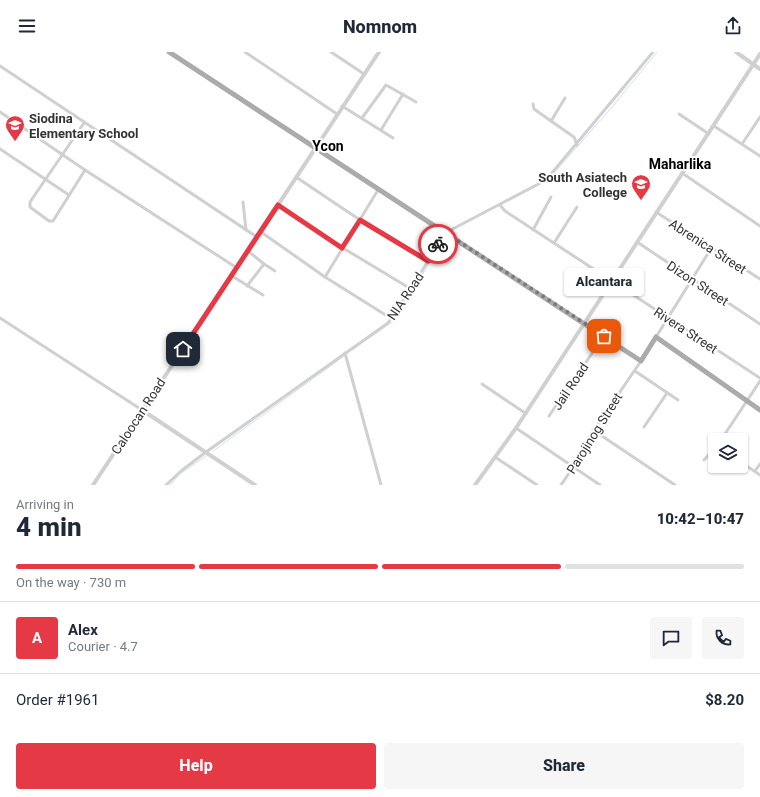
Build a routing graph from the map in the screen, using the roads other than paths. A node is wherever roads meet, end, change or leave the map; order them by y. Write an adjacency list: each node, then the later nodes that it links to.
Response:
1 (169, 52): 30 (main road)
2 (245, 52): 18 (street)
3 (331, 52): 11 (street)
4 (379, 52): 11 (street, Caloocan Road)
5 (653, 52): 29 (street, NIA Road)
6 (736, 52): 8 (street)
7 (760, 54): 8 (street)
8 (753, 64): 10 (street); 24 (street)
9 (0, 66): 23 (street)
10 (760, 69)
11 (364, 74): 16 (street, Caloocan Road)
12 (403, 94): 14 (street); 21 (street); 25 (street)
13 (565, 98): 22 (street)
14 (416, 102)
15 (533, 104): 22 (street)
16 (342, 106): 18 (street, Caloocan Road); 21 (street)
17 (0, 112): 32 (street)
18 (337, 114): 30 (street, Caloocan Road)
19 (679, 114): 26 (street)
20 (760, 117): 28 (street)
21 (362, 118): 25 (street)
22 (551, 121): 29 (street)
23 (84, 123): 32 (street); 48 (street)
24 (714, 126): 26 (street); 28 (street)
25 (381, 130): 27 (street)
26 (709, 134): 35 (street)
27 (393, 138)
28 (742, 144): 33 (street)
29 (576, 146): 43 (street, NIA Road)
30 (315, 147): 36 (street, Caloocan Road); 38 (main road)
31 (0, 149): 37 (street)
32 (63, 154): 34 (street); 37 (street)
33 (760, 156)
34 (85, 170): 39 (street); 60 (street)
35 (682, 173): 45 (street); 47 (street)
36 (296, 177): 42 (street, Caloocan Road); 46 (street)
37 (45, 179): 39 (street); 39 (street)
38 (378, 190): 46 (street); 51 (main road)
39 (69, 195)
40 (551, 197): 49 (street)
41 (244, 202): 48 (street)
42 (278, 205): 50 (street, Caloocan Road); 56 (street)
43 (501, 206): 49 (street, Rivera Street); 51 (street, NIA Road)
44 (577, 207): 54 (street)
45 (656, 212): 53 (street); 55 (street, Abrenica Street)
46 (360, 220): 56 (street); 58 (street)
47 (760, 226)
48 (246, 230): 52 (street)
49 (533, 230): 54 (street, Rivera Street)
50 (261, 232): 52 (street, Caloocan Road); 63 (street)
51 (446, 233): 58 (street, NIA Road); 73 (main road)
52 (256, 237): 57 (street, Caloocan Road)
53 (636, 242): 64 (street, Dizon Street); 66 (street)
54 (554, 243): 66 (street, Rivera Street)
55 (712, 247): 64 (street); 65 (street, Abrenica Street)
56 (342, 248): 63 (street); 68 (street)
57 (248, 251): 59 (street); 60 (street, Caloocan Road)
58 (428, 261): 68 (street, NIA Road)
59 (264, 264): 61 (street); 67 (street)
60 (237, 268): 62 (street, Caloocan Road)
61 (275, 271)
62 (232, 276): 67 (street); 85 (street, Caloocan Road)
63 (325, 277): 72 (street)
64 (692, 279): 71 (street); 74 (street, Dizon Street)
65 (760, 279)
66 (612, 281): 71 (street, Rivera Street); 73 (street)
67 (247, 286): 69 (street)
68 (411, 289): 72 (street, NIA Road)
69 (263, 295)
70 (0, 318): 85 (street)
71 (668, 318): 76 (street); 80 (street, Rivera Street)
72 (392, 319): 77 (street, NIA Road)
73 (584, 323): 75 (main road); 87 (street)
74 (760, 324)
75 (604, 336): 78 (main road); 88 (street, Jail Road)
76 (656, 337): 78 (main road); 84 (main road)
77 (344, 353): 93 (street, NIA Road); 105 (street)
78 (641, 361): 79 (street, Parojinog Street)
79 (635, 371): 82 (street); 91 (street, Parojinog Street)
80 (760, 380): 84 (street)
81 (482, 384): 87 (street)
82 (667, 393): 83 (street); 89 (street)
83 (678, 400)
84 (747, 402): 86 (main road); 92 (street)
85 (142, 410): 93 (street); 102 (street, Caloocan Road)
86 (760, 410)
87 (525, 413): 90 (street)
88 (550, 416)
89 (644, 427)
90 (516, 428): 95 (street); 99 (street)
91 (593, 430): 99 (street, Parojinog Street); 110 (street)
92 (726, 433)
93 (206, 452): 103 (street, NIA Road); 104 (street)
94 (708, 456): 96 (street)
95 (495, 457): 106 (street); 107 (street)
96 (704, 460)
97 (760, 464): 100 (street)
98 (748, 466): 100 (street)
99 (573, 467): 108 (street, Parojinog Street); 109 (street)
100 (755, 471): 101 (street)
101 (760, 475)
102 (93, 485)
103 (166, 485)
104 (255, 485)
105 (381, 485)
106 (475, 485)
107 (537, 485)
108 (561, 485)
109 (600, 485)
110 (675, 485)

